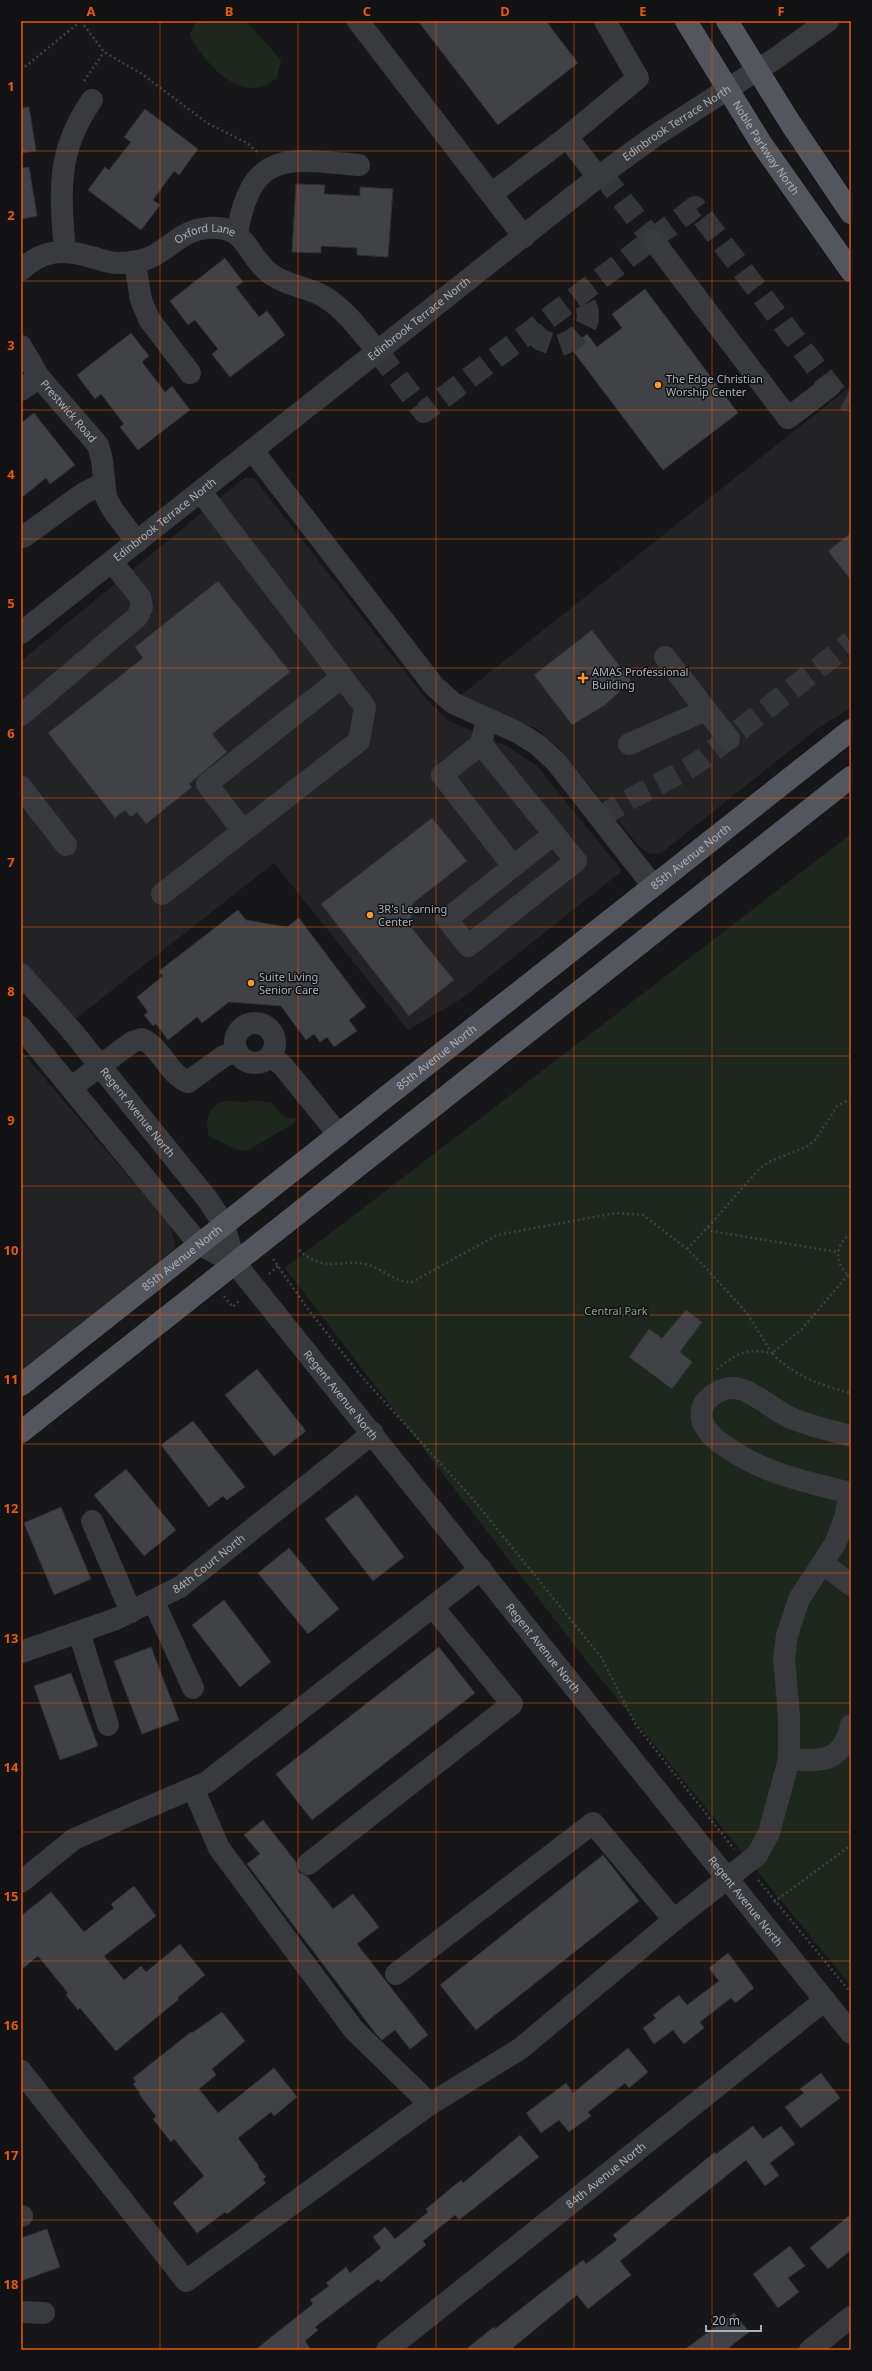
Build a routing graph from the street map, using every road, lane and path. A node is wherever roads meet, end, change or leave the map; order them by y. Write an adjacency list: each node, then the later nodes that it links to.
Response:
1 (81, 21): 7 (path); 13 (path)
2 (358, 21): 15 (street)
3 (605, 21): 11 (street)
4 (686, 21): 9 (main road, Noble Parkway North)
5 (728, 21): 8 (main road)
6 (828, 21): 8 (street, Edinbrook Terrace North)
7 (21, 70)
8 (757, 71): 9 (street, Edinbrook Terrace North); 16 (main road)
9 (728, 90): 14 (street, Edinbrook Terrace North); 23 (main road, Noble Parkway North)
10 (92, 100): 20 (street)
11 (567, 137): 14 (street); 15 (street)
12 (359, 165): 13 (street)
13 (269, 169): 17 (street)
14 (598, 177): 18 (street, Edinbrook Terrace North)
15 (491, 194): 18 (street)
16 (851, 213)
17 (237, 233): 21 (street, Oxford Lane); 25 (street, Oxford Lane)
18 (524, 237): 25 (street, Edinbrook Terrace North)
19 (653, 240): 28 (street)
20 (65, 251): 21 (street, Oxford Lane); 22 (street, Oxford Lane)
21 (135, 262): 26 (street)
22 (21, 270)
23 (851, 271)
24 (21, 346): 27 (street, Prestwick Road)
25 (378, 352): 30 (street, Edinbrook Terrace North)
26 (190, 373)
27 (39, 377): 29 (street); 31 (street, Prestwick Road)
28 (830, 386)
29 (21, 390)
30 (253, 450): 32 (street, Edinbrook Terrace North); 41 (street)
31 (104, 483): 33 (street); 34 (street, Prestwick Road)
32 (201, 492): 34 (street, Edinbrook Terrace North); 38 (street)
33 (23, 537)
34 (137, 542): 35 (street, Edinbrook Terrace North)
35 (112, 562): 36 (street, Edinbrook Terrace North); 40 (street)
36 (21, 633)
37 (665, 657): 39 (street)
38 (342, 677): 48 (street); 48 (street)
39 (706, 710): 43 (street); 45 (street)
40 (21, 715)
41 (487, 719): 44 (street); 52 (street)
42 (851, 730): 52 (main road, 85th Avenue North)
43 (729, 739)
44 (481, 744): 49 (street); 51 (street)
45 (629, 744)
46 (847, 783): 69 (main road)
47 (21, 787): 50 (street)
48 (243, 831): 53 (street)
49 (554, 834): 51 (street); 51 (street)
50 (66, 845)
51 (513, 866)
52 (653, 886): 61 (main road, 85th Avenue North)
53 (162, 894)
54 (21, 974): 58 (street, Regent Avenue North)
55 (21, 1027): 59 (street, Regent Avenue North)
56 (237, 1051): 57 (street); 57 (street); 58 (street)
57 (271, 1056): 61 (street)
58 (100, 1067): 59 (street); 62 (street, Regent Avenue North)
59 (72, 1087): 65 (street, Regent Avenue North)
60 (851, 1099): 63 (path)
61 (339, 1135): 62 (main road, 85th Avenue North)
62 (224, 1225): 65 (main road, 85th Avenue North); 69 (street, Regent Avenue North)
63 (708, 1227): 66 (path); 68 (path)
64 (851, 1234): 68 (path)
65 (199, 1244): 69 (street, Regent Avenue North); 75 (main road, 85th Avenue North)
66 (687, 1249): 67 (path); 73 (path)
67 (299, 1250)
68 (838, 1252): 71 (path)
69 (235, 1263): 77 (main road); 78 (street, Regent Avenue North)
70 (279, 1265): 97 (path)
71 (848, 1275): 72 (path); 73 (path)
72 (851, 1277)
73 (772, 1353): 74 (path); 76 (path)
74 (712, 1374)
75 (21, 1385)
76 (851, 1393)
77 (21, 1432)
78 (373, 1433): 83 (street, Regent Avenue North); 85 (street, 84th Court North)
79 (851, 1436): 80 (street)
80 (851, 1492): 82 (street)
81 (92, 1521): 87 (street)
82 (824, 1564): 84 (street); 93 (street)
83 (481, 1569): 86 (street); 98 (street, Regent Avenue North)
84 (851, 1584)
85 (154, 1602): 87 (street, 84th Court North); 90 (street)
86 (433, 1607): 94 (street); 96 (street)
87 (131, 1612): 88 (street, 84th Court North)
88 (79, 1632): 89 (street, 84th Court North); 91 (street)
89 (21, 1652)
90 (193, 1688)
91 (108, 1725)
92 (851, 1725): 93 (street)
93 (788, 1759): 97 (street)
94 (193, 1788): 99 (street); 108 (street)
95 (851, 1845): 100 (path)
96 (308, 1864)
97 (747, 1864): 98 (street); 100 (path)
98 (727, 1879): 101 (street, Regent Avenue North); 102 (street)
99 (21, 1882)
100 (775, 1901): 101 (path); 104 (path)
101 (756, 1915): 105 (street, Regent Avenue North)
102 (674, 1920): 103 (street); 108 (street)
103 (396, 1974)
104 (851, 1993)
105 (825, 2000): 106 (street, Regent Avenue North); 112 (street, 84th Avenue North)
106 (851, 2033)
107 (21, 2071): 108 (street)
108 (430, 2104)
109 (21, 2312): 110 (street)
110 (44, 2313)
111 (851, 2317): 113 (street)
112 (387, 2350)
113 (810, 2350)

